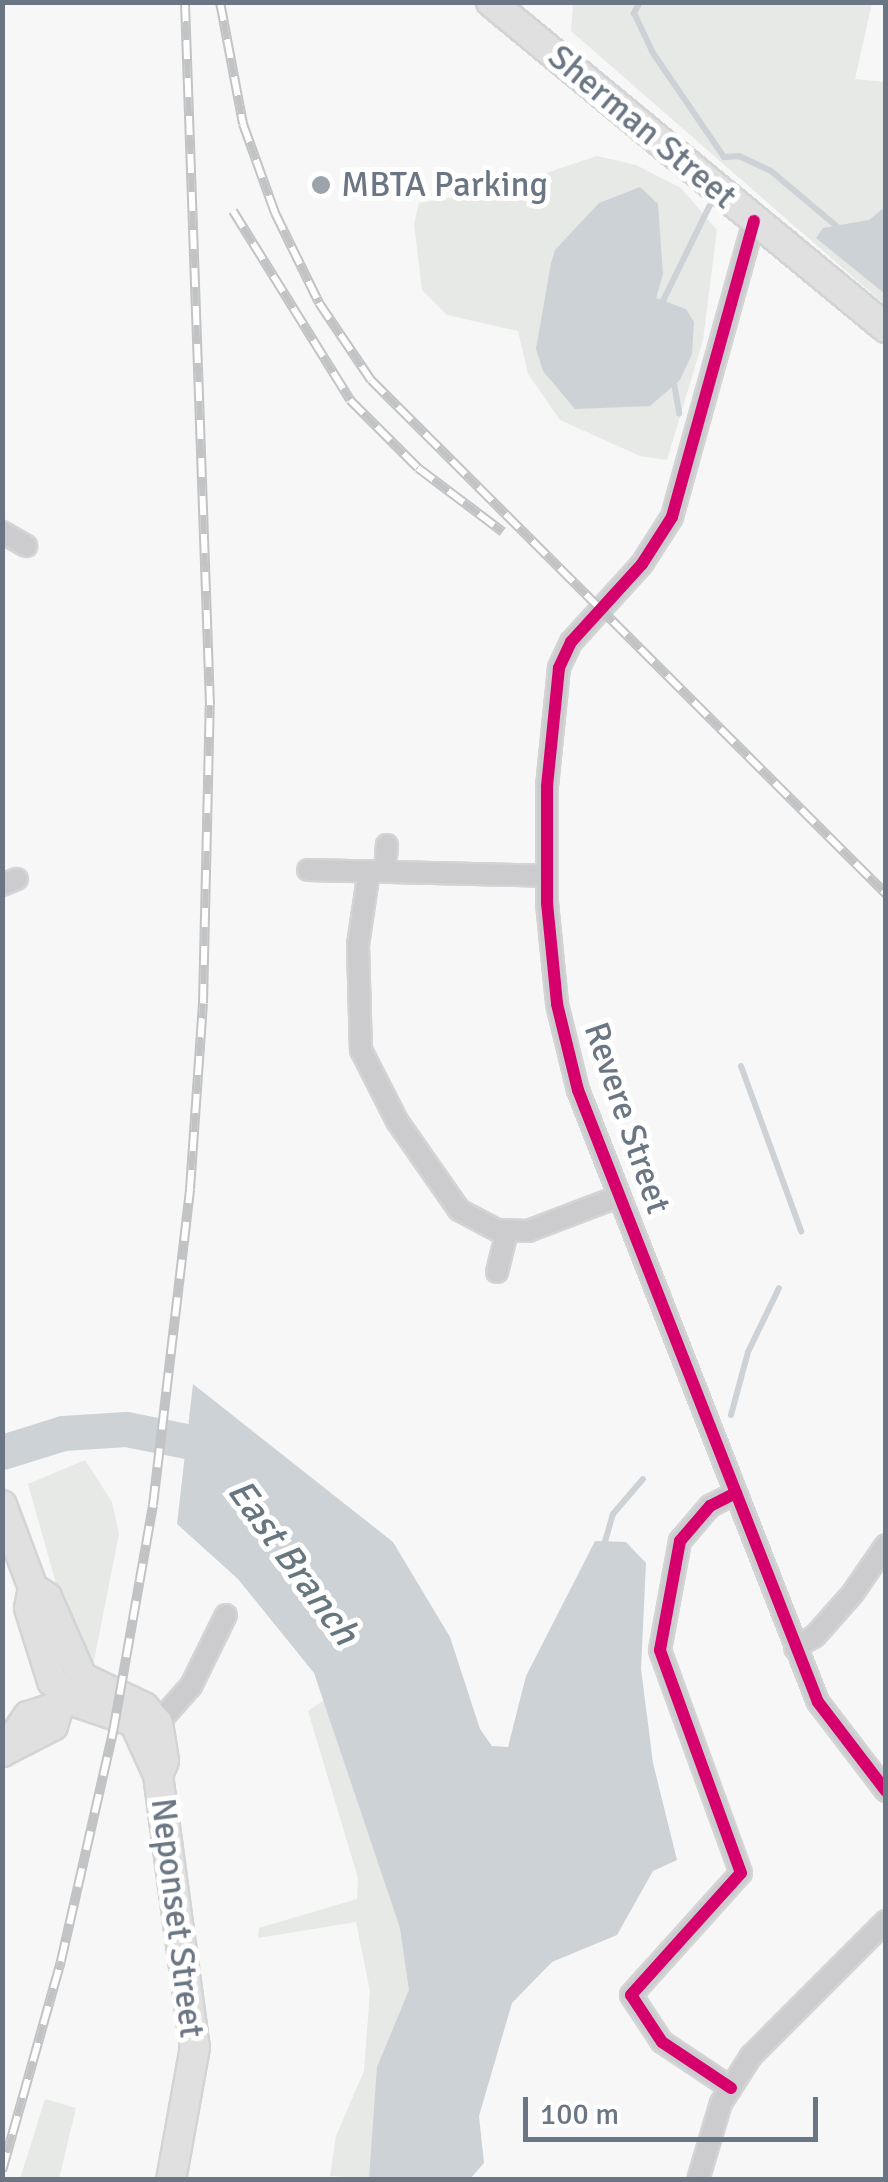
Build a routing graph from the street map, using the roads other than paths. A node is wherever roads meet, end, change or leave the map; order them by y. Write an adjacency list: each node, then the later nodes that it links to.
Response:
1 (491, 2): 2 (main road, Sherman Street)
2 (754, 221): 3 (main road, Sherman Street); 9 (street, Revere Street)
3 (886, 328)
4 (2, 532): 5 (street)
5 (26, 546)
6 (386, 844): 8 (street)
7 (308, 870): 8 (street)
8 (377, 871): 9 (street); 11 (street)
9 (547, 876): 10 (street, Revere Street)
10 (620, 1196): 11 (street); 13 (street, Revere Street)
11 (507, 1232): 12 (street)
12 (497, 1272)
13 (736, 1494): 17 (street, Revere Street); 23 (street)
14 (2, 1506): 18 (main road)
15 (886, 1545): 17 (street)
16 (226, 1614): 19 (street)
17 (795, 1648): 21 (street, Revere Street)
18 (71, 1694): 19 (main road); 20 (main road, Neponset Street)
19 (158, 1723): 20 (main road, Neponset Street)
20 (158, 1774): 24 (main road, Neponset Street)
21 (886, 1791)
22 (886, 1921): 23 (street)
23 (731, 2088): 25 (street)
24 (171, 2180)
25 (698, 2180)

